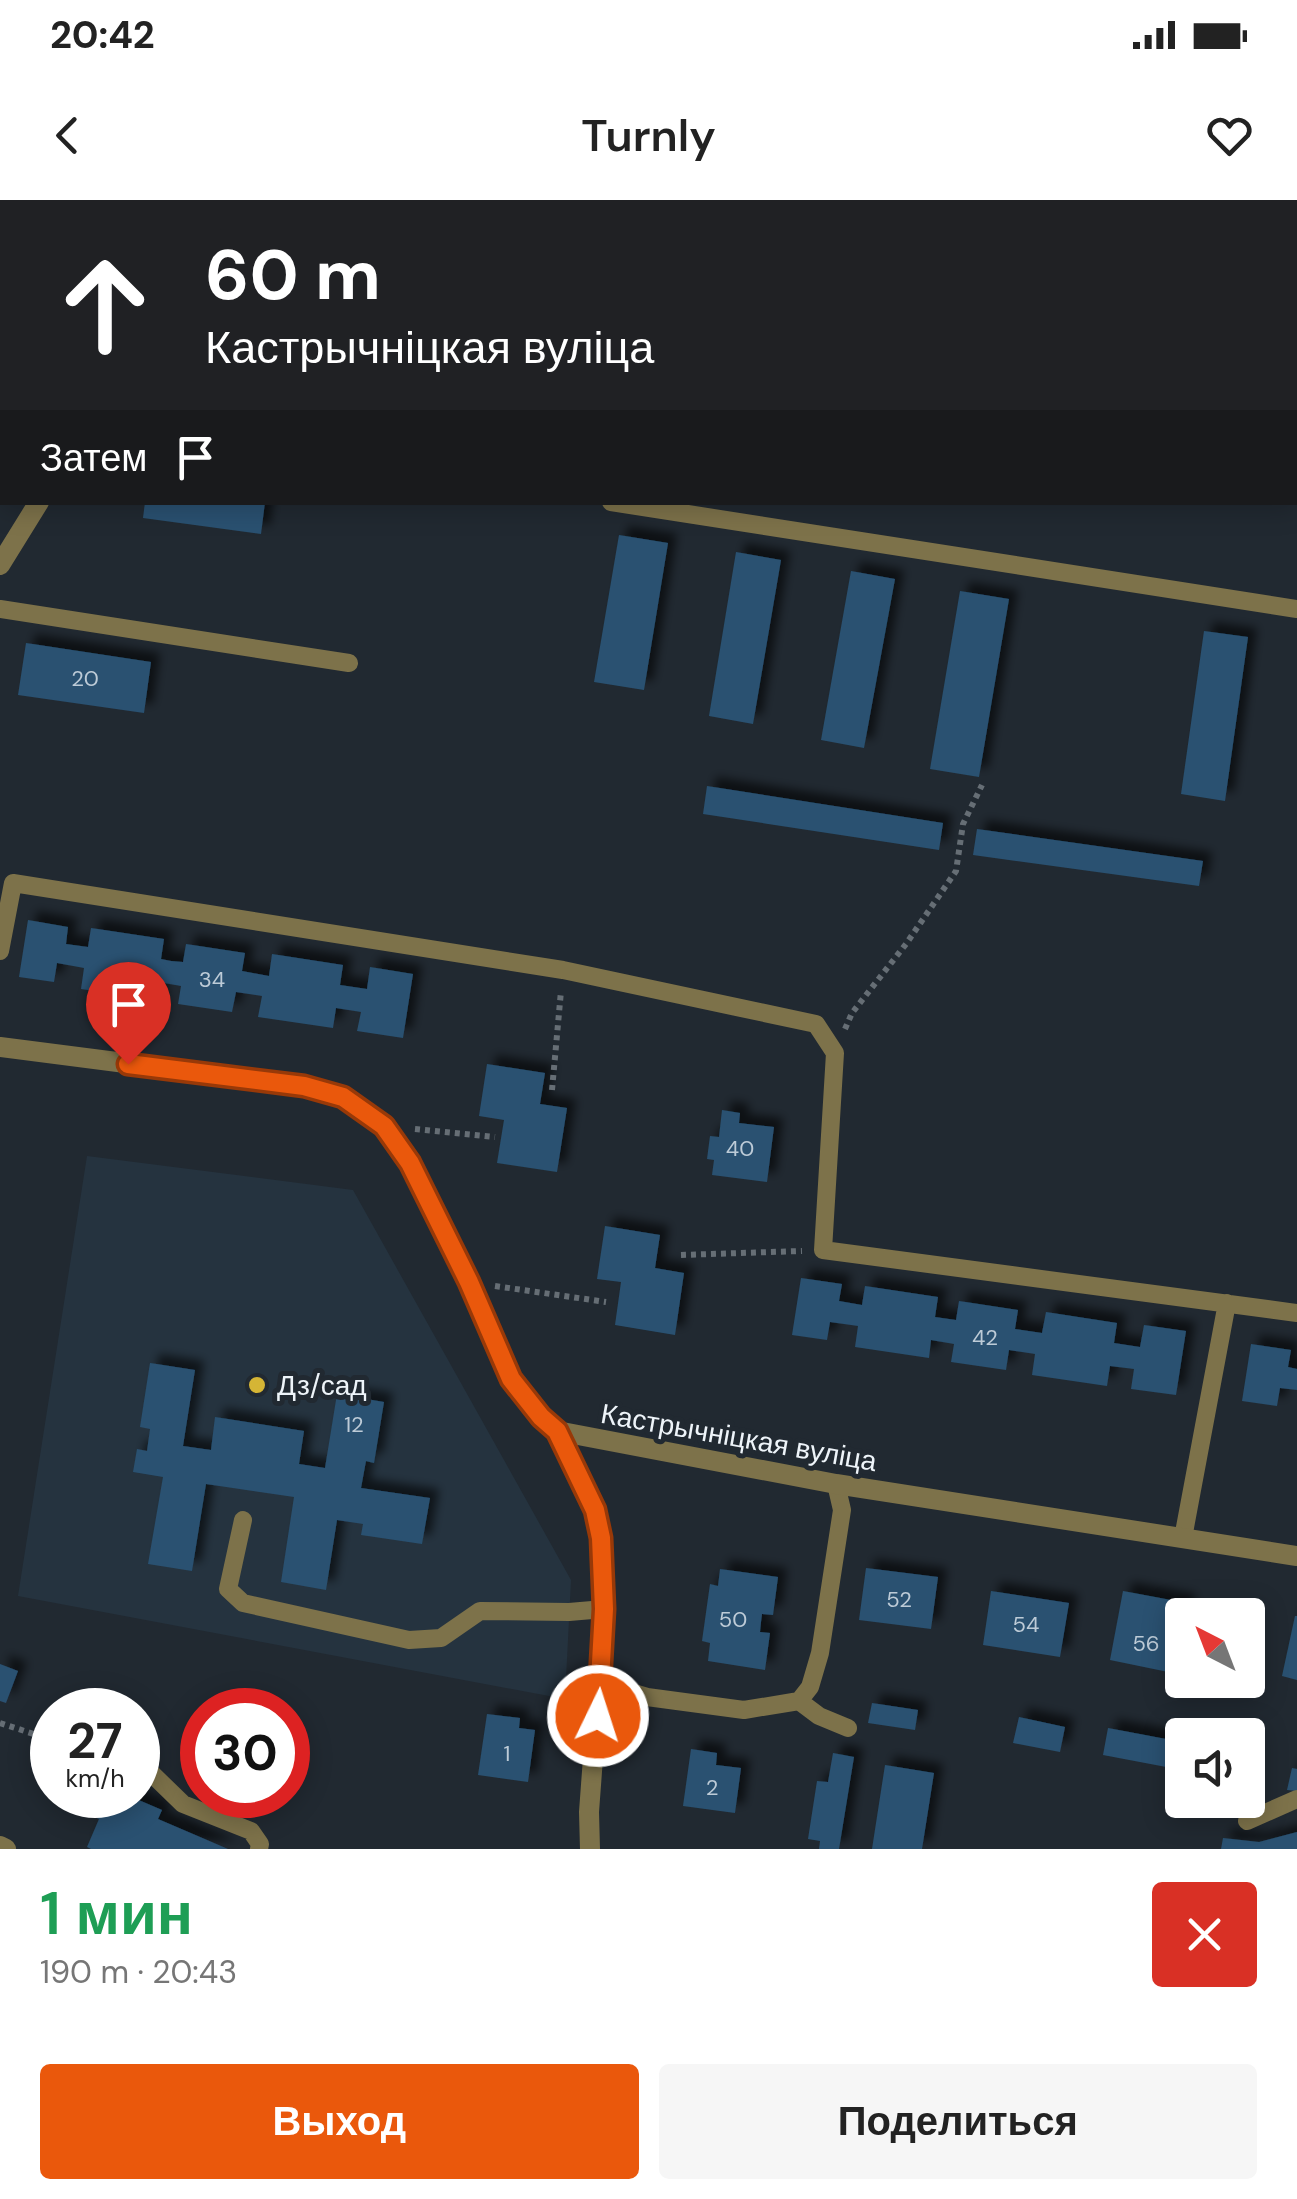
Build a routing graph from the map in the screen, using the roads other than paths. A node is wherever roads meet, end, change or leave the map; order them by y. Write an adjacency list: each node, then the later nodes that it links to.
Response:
1 (38, 505): 3 (street)
2 (630, 505): 5 (lane)
3 (0, 565)
4 (0, 609): 6 (lane)
5 (1297, 610)
6 (349, 663)
7 (0, 952): 9 (lane)
8 (0, 1048): 11 (street, Кастрычніцкая вуліца)
9 (1227, 1302): 10 (lane); 14 (lane)
10 (1297, 1313)
11 (557, 1431): 12 (street, Кастрычніцкая вуліца); 16 (street)
12 (836, 1484): 14 (street, Кастрычніцкая вуліца); 18 (lane)
13 (243, 1520): 16 (lane)
14 (1183, 1538): 15 (street, Кастрычніцкая вуліца)
15 (1297, 1556)
16 (604, 1609): 17 (street)
17 (600, 1684): 18 (lane); 24 (street)
18 (799, 1702): 19 (lane)
19 (848, 1728)
20 (160, 1782): 23 (lane)
21 (1297, 1800): 22 (lane)
22 (1247, 1822)
23 (259, 1849)
24 (590, 1849)

